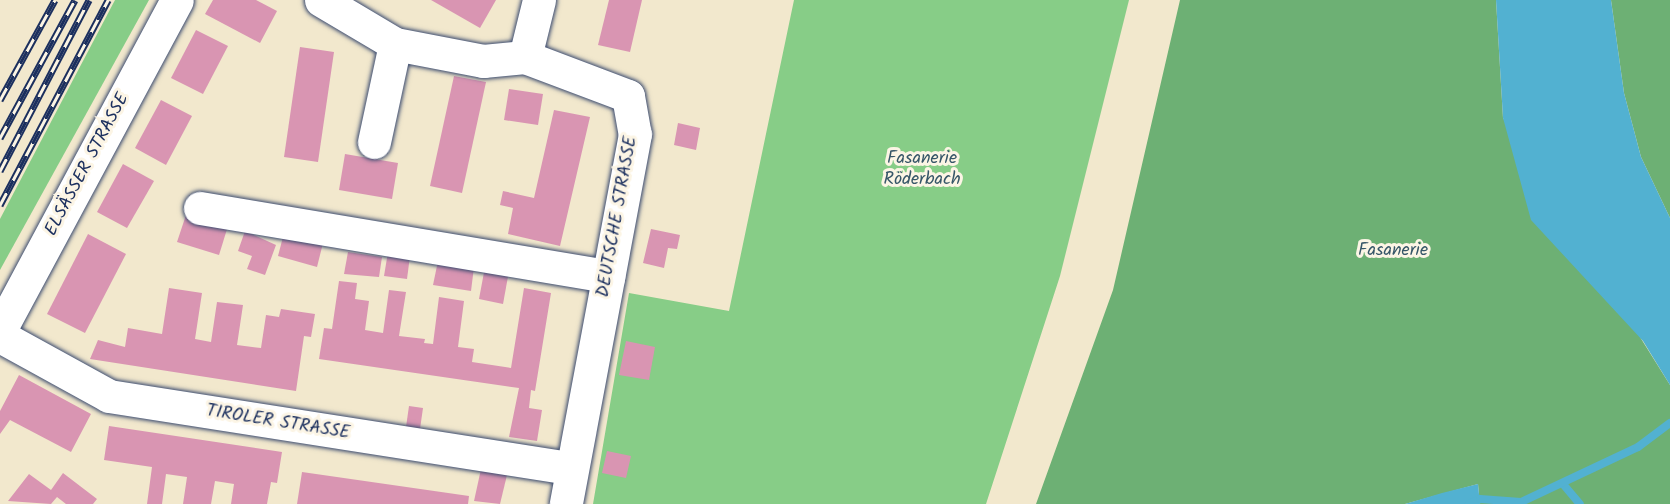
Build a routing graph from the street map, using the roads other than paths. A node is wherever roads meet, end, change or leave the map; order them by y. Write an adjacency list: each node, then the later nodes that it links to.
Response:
1 (177, 0): 9 (street, ELSÄSSER STRASSE)
2 (321, 0): 4 (street)
3 (539, 0): 5 (street)
4 (395, 44): 5 (street); 6 (street)
5 (525, 57): 8 (street, DEUTSCHE STRASSE)
6 (374, 142)
7 (200, 208): 8 (street)
8 (608, 276): 11 (street, DEUTSCHE STRASSE)
9 (0, 330)
10 (0, 336): 11 (street, TIROLER STRASSE)
11 (570, 468): 12 (street, DEUTSCHE STRASSE)
12 (566, 504)

